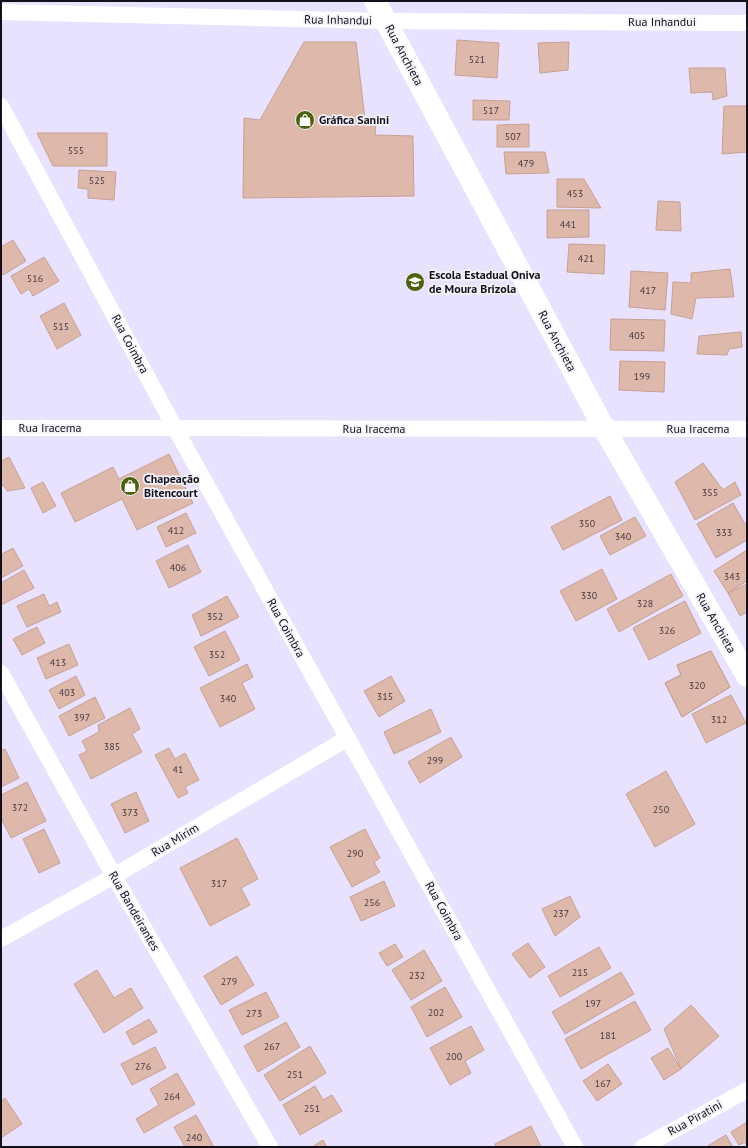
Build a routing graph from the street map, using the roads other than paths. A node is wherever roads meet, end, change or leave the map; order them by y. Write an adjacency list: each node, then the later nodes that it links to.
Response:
1 (375, 1): 3 (main road, Rua Anchieta)
2 (1, 12): 3 (street, Rua Inhandui)
3 (385, 20): 4 (street, Rua Inhandui); 9 (main road, Rua Anchieta)
4 (747, 23)
5 (1, 106): 7 (street, Rua Coimbra)
6 (1, 428): 7 (street, Rua Iracema)
7 (175, 428): 9 (street, Rua Iracema); 12 (street, Rua Coimbra)
8 (747, 429): 9 (street, Rua Iracema)
9 (605, 430): 11 (main road, Rua Anchieta)
10 (1, 674): 13 (street, Rua Bandeirantes)
11 (747, 676)
12 (348, 738): 13 (street, Rua Mirim); 17 (street, Rua Coimbra)
13 (114, 876): 14 (street, Rua Mirim); 16 (street, Rua Bandeirantes)
14 (1, 939)
15 (747, 1090): 18 (street, Rua Piratini)
16 (270, 1147)
17 (575, 1147)
18 (644, 1147)

